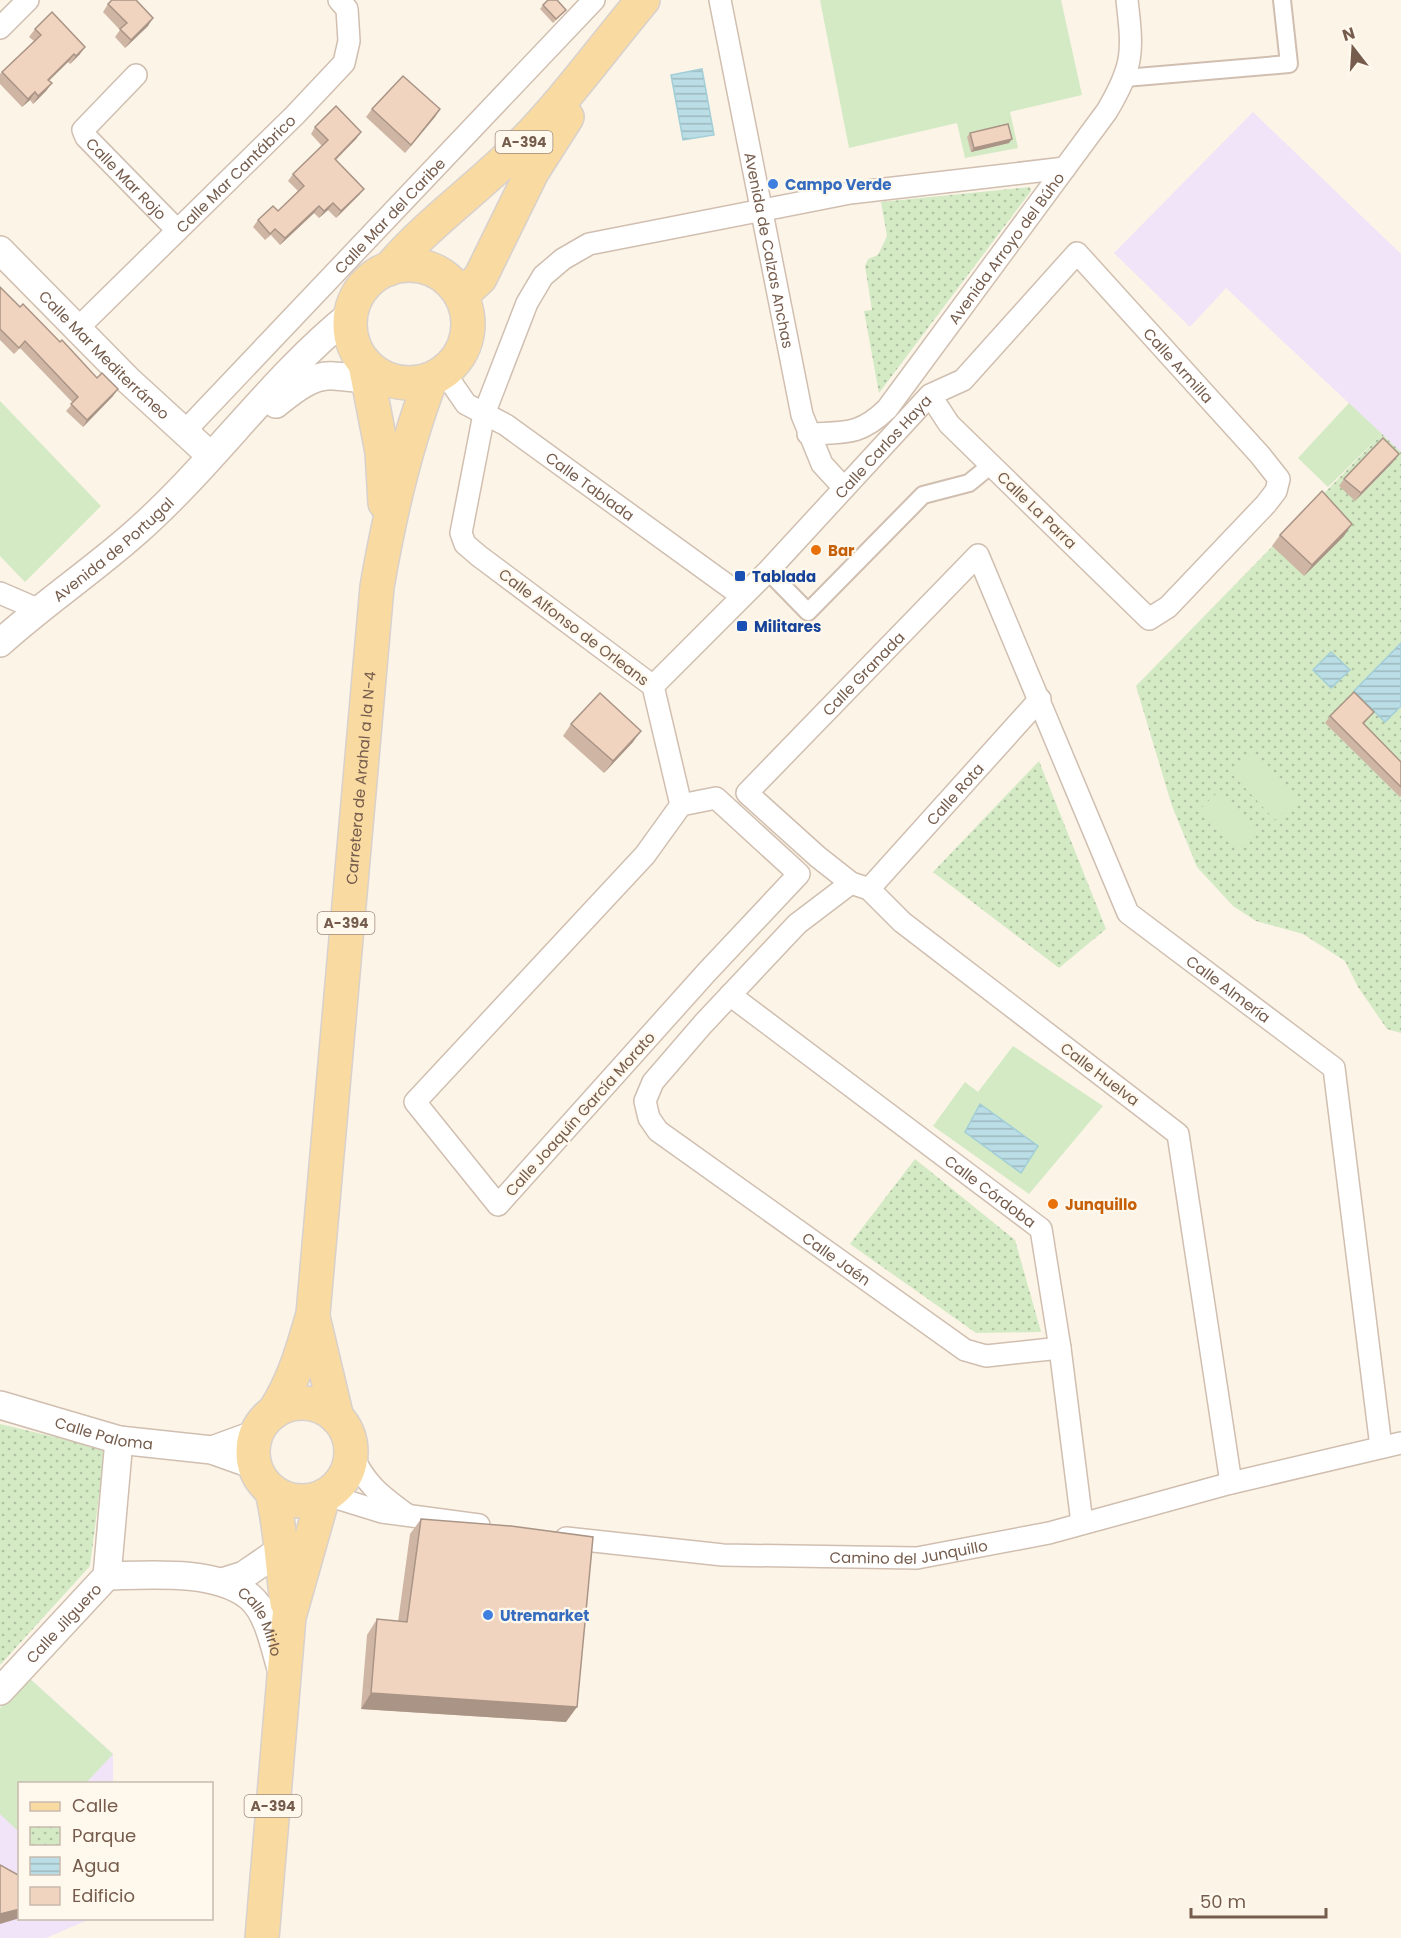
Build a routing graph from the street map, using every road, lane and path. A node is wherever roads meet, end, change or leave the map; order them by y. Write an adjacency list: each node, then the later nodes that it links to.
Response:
1 (28, 0): 9 (street)
2 (339, 0): 14 (street, Calle Mar Cantábrico)
3 (594, 0): 25 (street, Calle Mar del Caribe)
4 (643, 0): 17 (main road, A-394)
5 (657, 0): 18 (main road, A-394)
6 (720, 0): 13 (street, Avenida de Calzas Anchas)
7 (1127, 0): 11 (street, Avenida Arroyo del Búho)
8 (1282, 0): 11 (street)
9 (0, 28)
10 (136, 75): 14 (street, Calle Mar Rojo)
11 (1125, 78): 12 (street, Avenida Arroyo del Búho)
12 (1065, 168): 13 (street); 26 (street, Avenida Arroyo del Búho)
13 (760, 209): 24 (street); 26 (street, Avenida de Calzas Anchas)
14 (177, 230): 20 (street, Calle Mar Cantábrico)
15 (0, 250): 20 (street, Calle Mar Mediterráneo)
16 (1077, 253): 23 (street, Calle Carlos Haya); 36 (street, Calle Armilla)
17 (389, 268): 18 (main road); 19 (main road, A-394)
18 (462, 295): 22 (main road, A-394)
19 (351, 314): 21 (main road, A-394); 27 (street, Avenida de Portugal)
20 (77, 329): 25 (street, Calle Mar Mediterráneo)
21 (372, 374): 22 (main road); 27 (street, Avenida de Portugal); 30 (main road, Carretera de Arahal a la N-4 / A-394)
22 (437, 376): 24 (street, Calle Tablada); 30 (main road, Carretera de Arahal a la N-4 / A-394)
23 (930, 395): 28 (street, Calle La Parra); 29 (street, Calle Carlos Haya)
24 (484, 414): 34 (street, Calle Tablada); 38 (street, Calle Alfonso de Orleans)
25 (185, 431): 27 (street, Calle Mar Mediterráneo)
26 (808, 434): 29 (street, Avenida de Calzas Anchas)
27 (216, 451): 35 (street, Avenida de Portugal)
28 (991, 465): 32 (street); 36 (street, Calle La Parra)
29 (844, 488): 32 (street, Calle Carlos Haya)
30 (386, 532): 45 (main road, Carretera de Arahal a la N-4 / A-394)
31 (978, 555): 39 (street, Calle Almería); 40 (street, Calle Granada)
32 (768, 571): 34 (street, Calle Carlos Haya)
33 (0, 593): 35 (street)
34 (742, 596): 38 (street, Calle Carlos Haya)
35 (37, 609): 37 (street, Avenida de Portugal)
36 (1149, 619)
37 (0, 643)
38 (653, 686): 41 (street, Calle Alfonso de Orleans)
39 (1040, 699): 42 (street, Calle Rota); 51 (street, Calle Almería)
40 (747, 793): 42 (street, Calle Huelva)
41 (681, 805): 41 (street, Calle Joaquín García Morato)
42 (860, 886): 43 (street, Calle Rota); 53 (street, Calle Huelva)
43 (730, 995): 44 (street, Calle Rota); 46 (street, Calle Córdoba)
44 (645, 1101): 46 (street, Calle Jaén)
45 (313, 1314): 48 (main road, Carretera de Arahal a la N-4 / A-394); 49 (main road, Carretera de Arahal a la N-4 / A-394)
46 (1060, 1347): 57 (street, Calle Córdoba)
47 (0, 1405): 50 (street, Calle Paloma)
48 (337, 1418): 49 (main road); 52 (main road, A-394)
49 (261, 1437): 50 (street, Calle Paloma); 54 (main road, A-394)
50 (119, 1440): 61 (street, Calle Jilguero)
51 (1391, 1445): 53 (street, Camino del Junquillo)
52 (351, 1452): 55 (main road, A-394); 56 (street)
53 (1231, 1483): 57 (street, Camino del Junquillo)
54 (272, 1492): 55 (main road); 60 (main road, A-394)
55 (325, 1496): 56 (street); 63 (main road, A-394)
56 (406, 1514): 58 (street)
57 (1082, 1523): 59 (street, Camino del Junquillo)
58 (500, 1528)
59 (547, 1535)
60 (279, 1551): 62 (street, Calle Mirlo); 63 (main road, A-394)
61 (107, 1576): 62 (street, Calle Mirlo); 65 (street, Calle Jilguero)
62 (222, 1582): 64 (street, Calle Mirlo)
63 (289, 1617): 64 (main road, A-394)
64 (283, 1675): 66 (main road, A-394)
65 (0, 1691)
66 (262, 1938)

